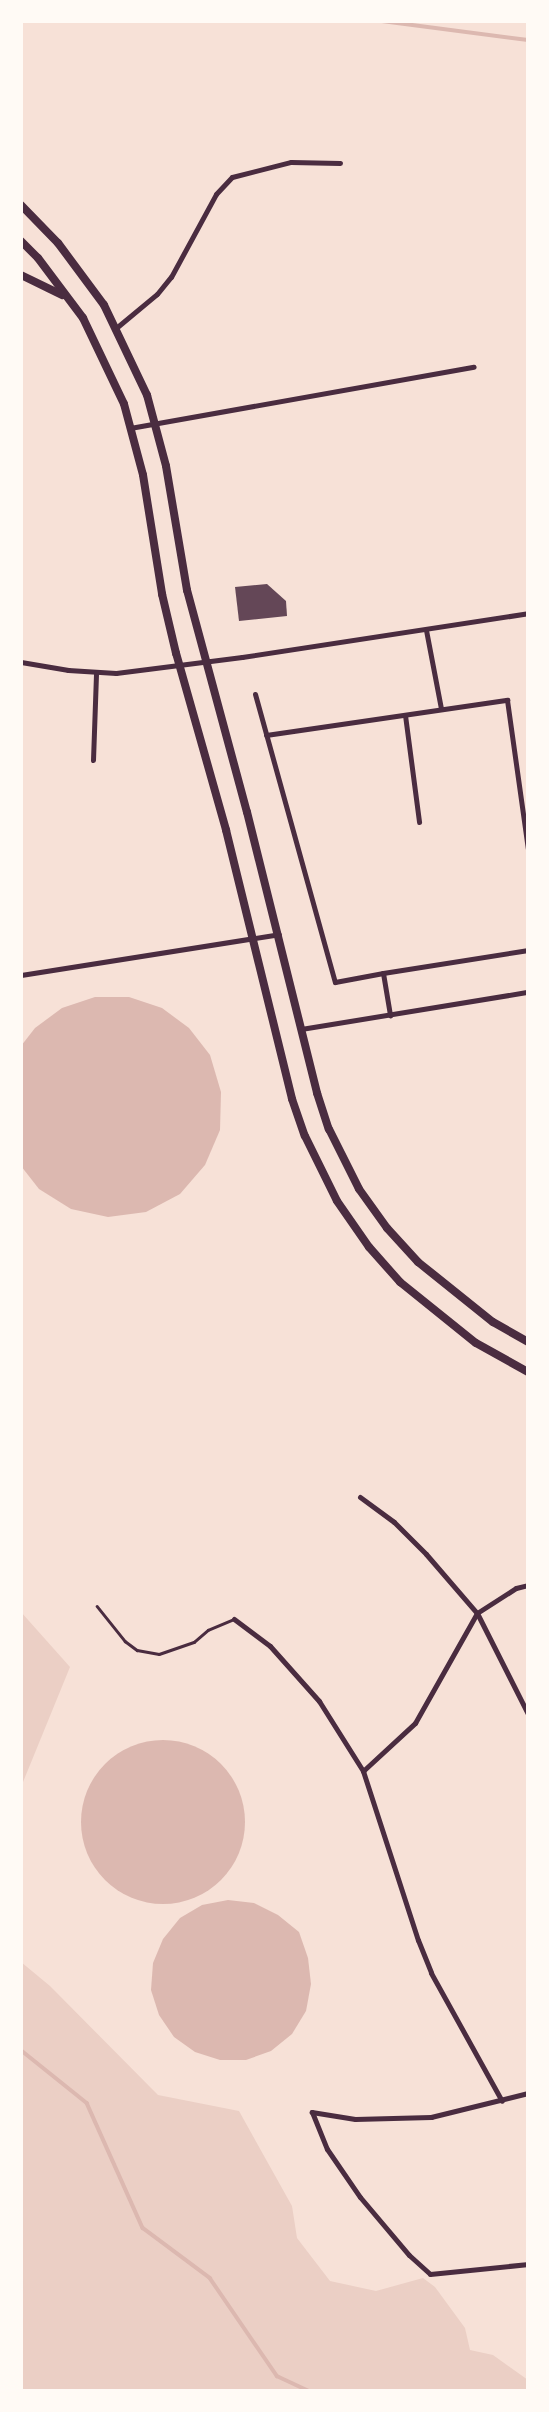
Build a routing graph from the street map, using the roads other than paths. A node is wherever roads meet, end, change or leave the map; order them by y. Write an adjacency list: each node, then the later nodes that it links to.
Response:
1 (340, 163): 6 (street)
2 (21, 205): 6 (main road)
3 (21, 241): 5 (main road)
4 (21, 275): 5 (main road)
5 (67, 297): 9 (main road)
6 (116, 328): 8 (main road)
7 (474, 367): 8 (street)
8 (155, 423): 9 (street); 13 (main road)
9 (131, 428): 14 (main road)
10 (528, 613): 11 (street)
11 (426, 630): 13 (street); 17 (street)
12 (21, 662): 15 (street)
13 (205, 663): 14 (street); 25 (main road)
14 (179, 665): 15 (street); 26 (main road)
15 (96, 672): 20 (street)
16 (255, 694): 19 (street)
17 (441, 709): 18 (street); 22 (street)
18 (405, 715): 19 (street); 23 (street)
19 (266, 735): 28 (street)
20 (93, 760)
21 (528, 793): 22 (street)
22 (520, 794): 24 (street)
23 (419, 822)
24 (528, 849)
25 (279, 934): 26 (street); 32 (main road)
26 (254, 939): 29 (street); 34 (main road)
27 (528, 950): 28 (street)
28 (383, 973): 31 (street)
29 (21, 975)
30 (528, 992): 31 (street)
31 (390, 1014): 32 (street)
32 (301, 1029): 33 (main road)
33 (528, 1342)
34 (528, 1372)
35 (360, 1497): 38 (street)
36 (528, 1585): 38 (street)
37 (97, 1606): 39 (lane)
38 (477, 1613): 40 (street); 41 (street)
39 (234, 1619): 41 (street)
40 (528, 1714)
41 (363, 1771): 43 (street)
42 (528, 2093): 43 (street)
43 (502, 2101): 44 (street)
44 (528, 2264)

